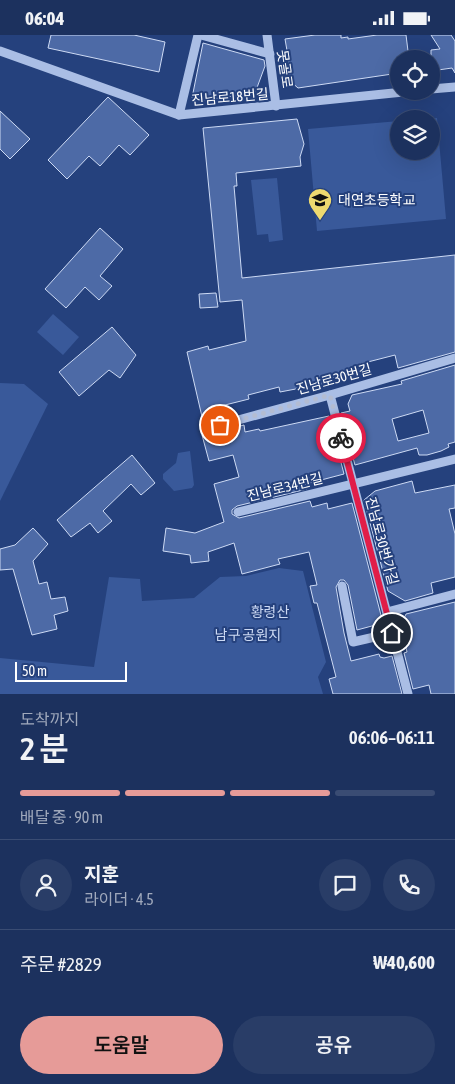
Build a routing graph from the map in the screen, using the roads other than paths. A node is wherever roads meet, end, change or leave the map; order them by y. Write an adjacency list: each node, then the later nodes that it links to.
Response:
1 (199, 35): 4 (street); 9 (street)
2 (267, 35): 4 (street, 못골로)
3 (0, 51): 9 (street, 진남로18번길)
4 (270, 54): 8 (street, 못골로)
5 (455, 87): 6 (street)
6 (440, 88)
7 (390, 94): 8 (street, 진남로18번길)
8 (276, 106): 9 (street, 진남로18번길)
9 (179, 115)
10 (455, 357): 11 (street, 진남로30번길)
11 (330, 395): 12 (street, 진남로30번길); 14 (street, 진남로30번가길)
12 (220, 425)
13 (455, 459): 14 (street, 진남로34번길)
14 (353, 484): 15 (street, 진남로34번길); 18 (street, 진남로30번가길)
15 (238, 512)
16 (342, 585): 19 (street)
17 (455, 594): 18 (street)
18 (387, 612): 19 (street, 진남로30번가길)
19 (392, 633): 20 (street, 진남로30번가길)
20 (408, 694)

